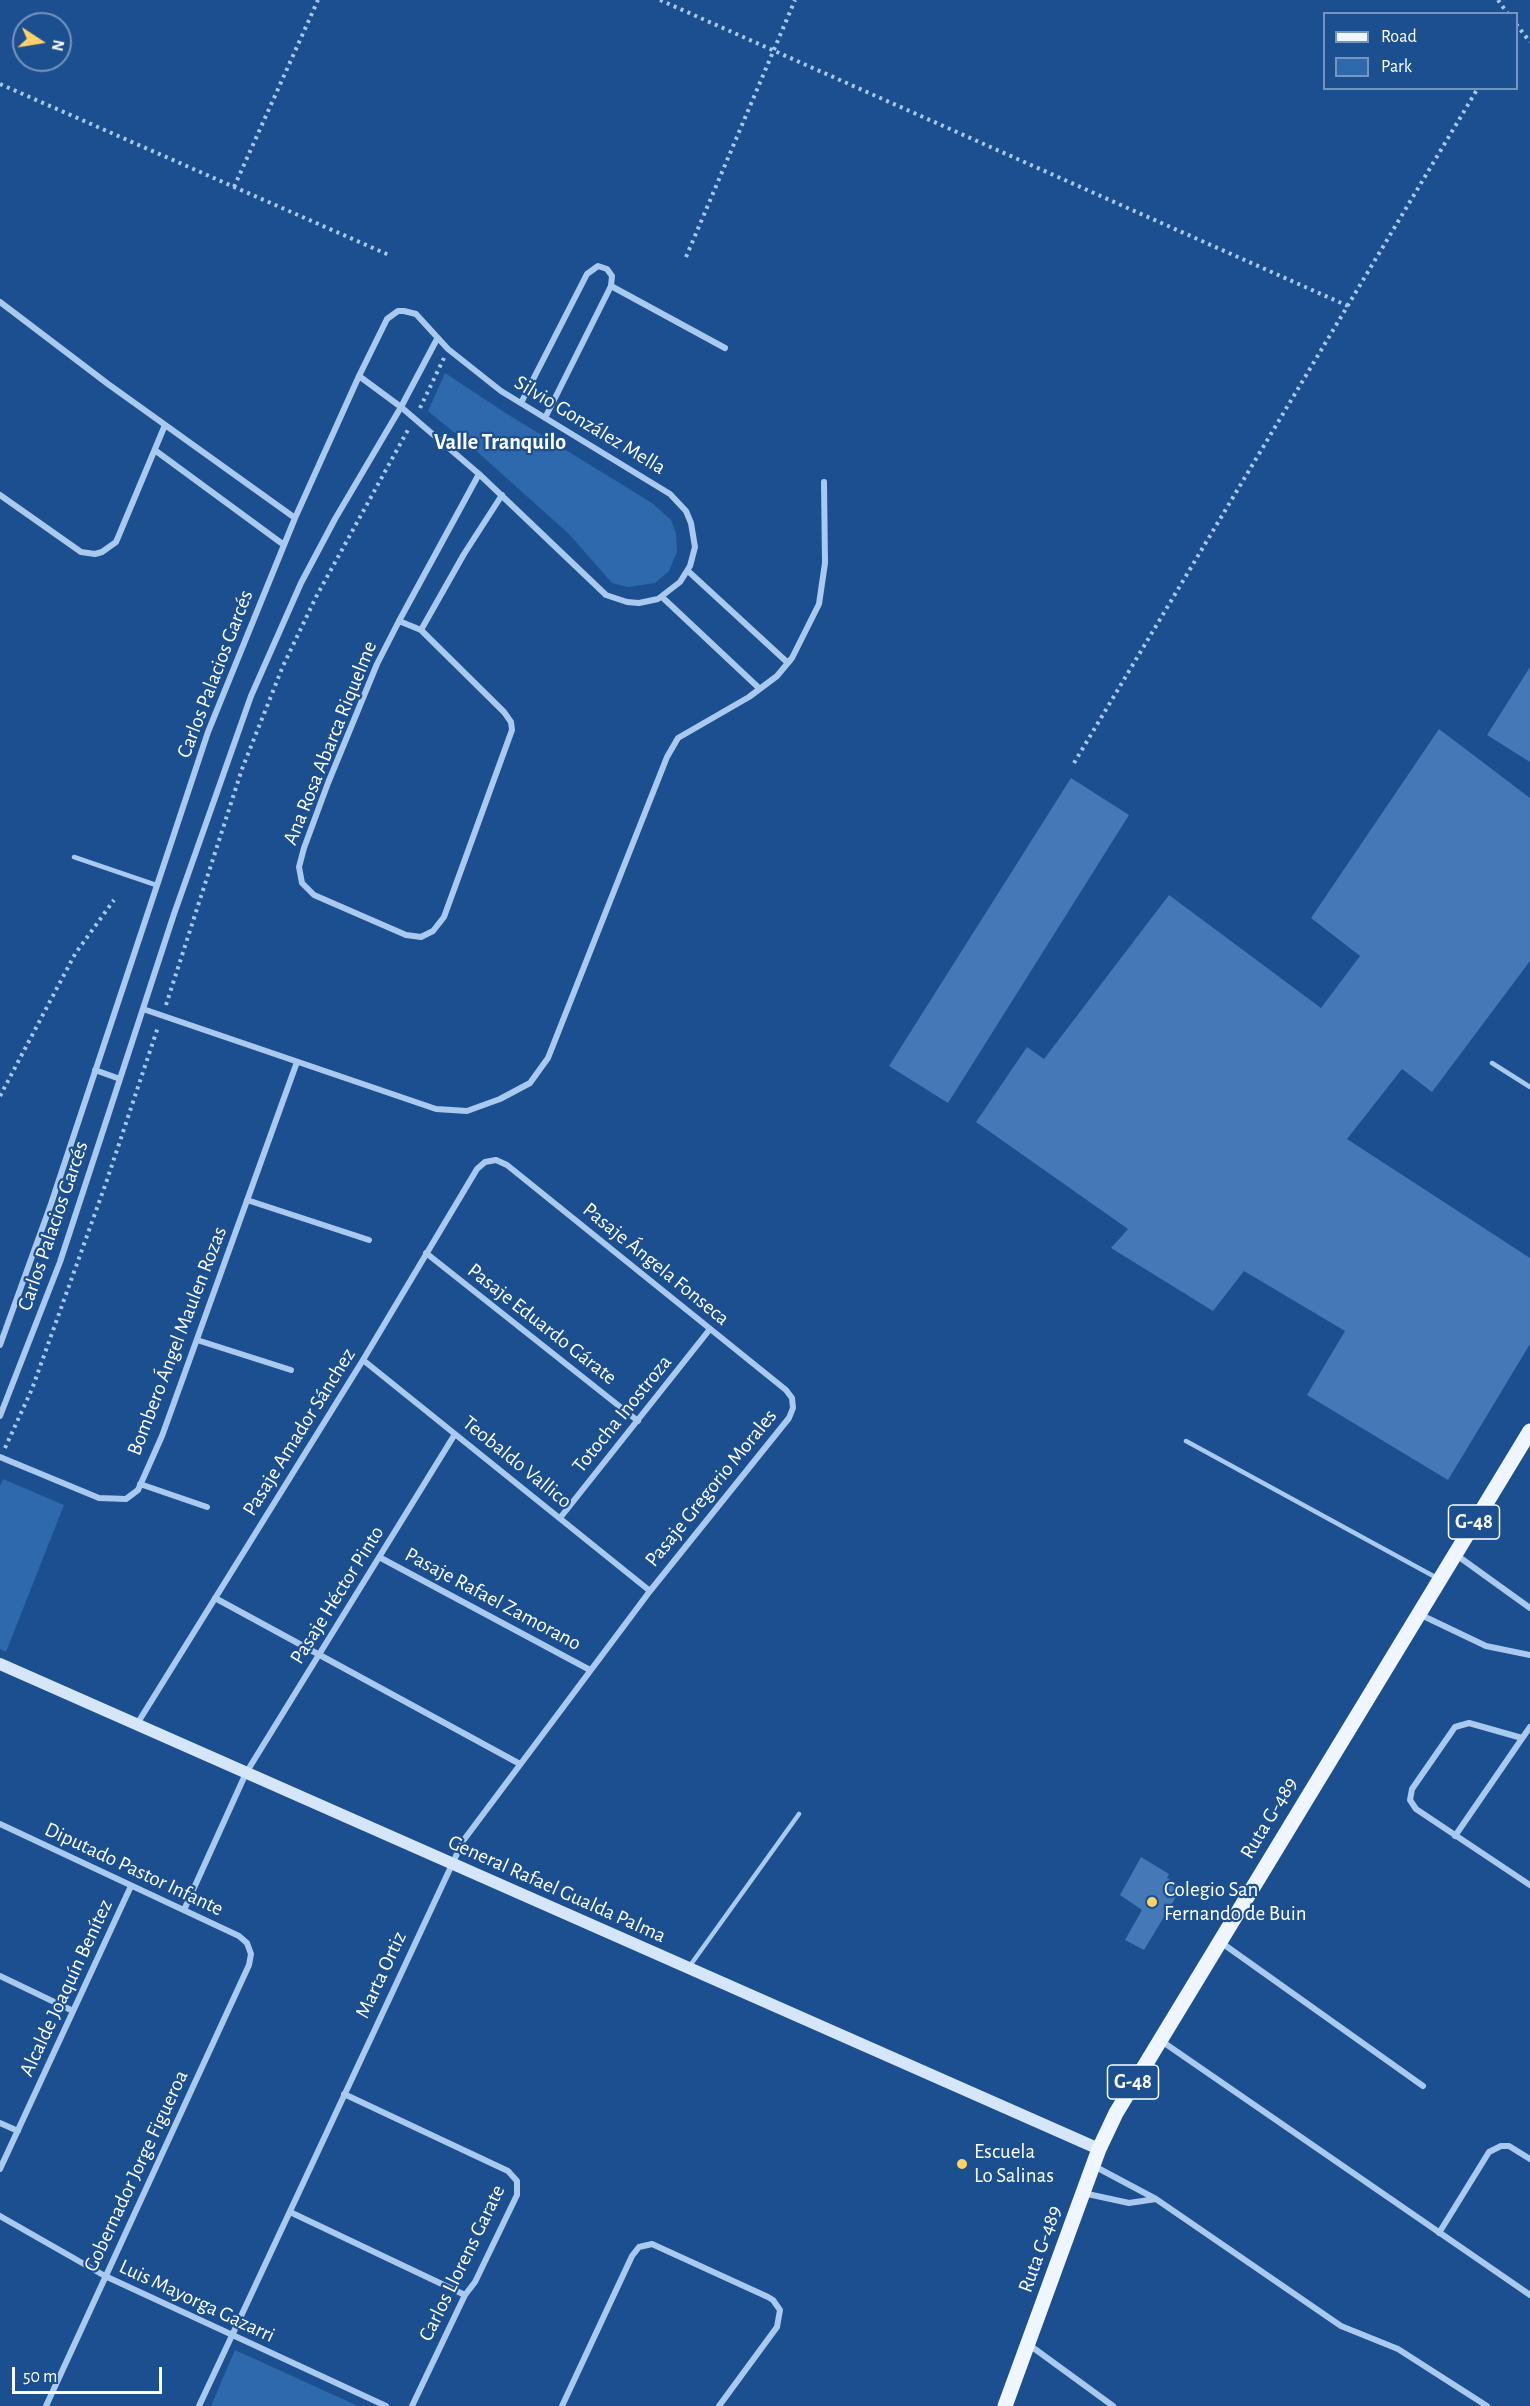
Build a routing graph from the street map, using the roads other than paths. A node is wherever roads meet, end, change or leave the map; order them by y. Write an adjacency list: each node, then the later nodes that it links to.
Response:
1 (611, 286): 5 (street); 7 (street); 9 (street)
2 (0, 302): 10 (street)
3 (404, 310): 4 (street, Silvio González Mella); 6 (street, Carlos Palacios Garcés)
4 (437, 339): 7 (street, Silvio González Mella); 8 (street, Carlos Palacios Garcés)
5 (725, 348)
6 (358, 376): 8 (street); 16 (street, Carlos Palacios Garcés)
7 (521, 403): 9 (street, Silvio González Mella)
8 (401, 407): 12 (street); 26 (street, Carlos Palacios Garcés)
9 (545, 418): 18 (street, Silvio González Mella)
10 (165, 425): 11 (street); 16 (street)
11 (156, 451): 14 (street); 17 (street)
12 (479, 474): 15 (street); 20 (street, Ana Rosa Abarca Riquelme)
13 (824, 482): 22 (street)
14 (0, 495)
15 (502, 495): 19 (street); 21 (street)
16 (295, 518): 17 (street, Carlos Palacios Garcés)
17 (284, 545): 25 (street, Carlos Palacios Garcés)
18 (688, 571): 19 (street); 22 (street)
19 (662, 597): 23 (street)
20 (399, 621): 21 (street, Ana Rosa Abarca Riquelme); 21 (street, Ana Rosa Abarca Riquelme)
21 (421, 630)
22 (788, 663): 23 (street)
23 (760, 689): 27 (street)
24 (74, 857): 25 (lane)
25 (156, 885): 29 (street, Carlos Palacios Garcés)
26 (143, 1009): 27 (street); 30 (street, Carlos Palacios Garcés)
27 (297, 1062): 33 (street, Bombero Ángel Maulen Rozas)
28 (1492, 1063): 31 (lane)
29 (94, 1070): 30 (street); 38 (street, Carlos Palacios Garcés)
30 (120, 1079): 42 (street, Carlos Palacios Garcés)
31 (1530, 1087)
32 (491, 1160): 35 (street, Pasaje Amador Sánchez); 36 (street, Pasaje Ángela Fonseca)
33 (247, 1200): 34 (street); 37 (street, Bombero Ángel Maulen Rozas)
34 (369, 1240)
35 (426, 1253): 39 (street, Pasaje Amador Sánchez); 43 (street, Pasaje Eduardo Gárate)
36 (710, 1329): 41 (street, Pasaje Ángela Fonseca); 43 (street, Totocha Inostroza)
37 (196, 1340): 40 (street); 48 (street, Bombero Ángel Maulen Rozas)
38 (0, 1345)
39 (363, 1360): 45 (street, Teobaldo Vallico); 55 (street, Pasaje Amador Sánchez)
40 (291, 1370)
41 (794, 1403): 54 (street, Pasaje Gregorio Morales)
42 (0, 1416)
43 (638, 1421): 50 (street, Totocha Inostroza)
44 (1530, 1431): 51 (main road, Ruta G-489 / G-48)
45 (455, 1434): 50 (street, Teobaldo Vallico); 52 (street, Pasaje Héctor Pinto)
46 (1186, 1441): 53 (lane)
47 (0, 1457): 48 (street, Bombero Ángel Maulen Rozas)
48 (140, 1484): 49 (street)
49 (207, 1507)
50 (560, 1518): 54 (street, Teobaldo Vallico)
51 (1455, 1554): 53 (main road, Ruta G-489 / G-48); 56 (street)
52 (379, 1557): 58 (street, Pasaje Héctor Pinto); 61 (street, Pasaje Rafael Zamorano)
53 (1440, 1579): 57 (main road, Ruta G-489 / G-48)
54 (650, 1591): 61 (street, Marta Ortiz)
55 (215, 1598): 58 (street); 62 (street, Pasaje Amador Sánchez)
56 (1530, 1608)
57 (1419, 1614): 59 (street); 74 (main road, Ruta G-489 / G-48)
58 (319, 1655): 65 (street); 66 (street, Pasaje Héctor Pinto)
59 (1530, 1655)
60 (0, 1664): 62 (main road, General Rafael Gualda Palma)
61 (590, 1671): 65 (street, Marta Ortiz)
62 (137, 1725): 66 (main road, General Rafael Gualda Palma)
63 (1530, 1727): 64 (street)
64 (1522, 1738): 69 (street); 69 (street)
65 (520, 1764): 70 (street, Marta Ortiz)
66 (246, 1773): 70 (main road, General Rafael Gualda Palma); 73 (street, Pasaje Héctor Pinto)
67 (800, 1814): 76 (lane)
68 (0, 1824): 72 (street, Diputado Pastor Infante)
69 (1455, 1836): 71 (street)
70 (452, 1862): 76 (main road, General Rafael Gualda Palma); 81 (street, Marta Ortiz)
71 (1530, 1885)
72 (131, 1886): 73 (street, Diputado Pastor Infante); 78 (street, Alcalde Joaquín Benítez)
73 (184, 1910): 75 (street, Diputado Pastor Infante)
74 (1219, 1941): 79 (main road, Ruta G-489 / G-48); 80 (street)
75 (249, 1948): 93 (street, Gobernador Jorge Figueroa)
76 (687, 1969): 84 (main road, General Rafael Gualda Palma)
77 (0, 1976): 78 (street)
78 (73, 2011): 83 (street, Alcalde Joaquín Benítez)
79 (1159, 2040): 84 (main road, Ruta G-489 / G-48); 92 (street)
80 (1423, 2086)
81 (344, 2094): 90 (street, Marta Ortiz); 94 (street, Carlos Llorens Garate)
82 (0, 2123): 83 (street)
83 (18, 2131): 87 (street, Alcalde Joaquín Benítez)
84 (1099, 2149): 86 (main road, Ruta G-489 / G-48)
85 (1530, 2159): 92 (street)
86 (1093, 2165): 88 (main road, Ruta G-489 / G-48); 89 (street)
87 (0, 2169)
88 (1083, 2193): 89 (street); 97 (main road, Ruta G-489 / G-48)
89 (1156, 2199): 106 (street)
90 (290, 2212): 94 (street); 96 (street, Marta Ortiz)
91 (0, 2216): 93 (street, Luis Mayorga Gazarri)
92 (1439, 2233): 95 (street)
93 (105, 2276): 96 (street, Luis Mayorga Gazarri); 98 (street, Gobernador Jorge Figueroa)
94 (465, 2295): 101 (street, Carlos Llorens Garate)
95 (1530, 2295)
96 (232, 2335): 99 (street, Marta Ortiz); 100 (street, Luis Mayorga Gazarri)
97 (1028, 2344): 104 (main road, Ruta G-489 / G-48); 105 (street)
98 (46, 2406)
99 (199, 2406)
100 (386, 2406)
101 (412, 2406)
102 (562, 2406): 103 (street)
103 (719, 2406)
104 (1005, 2406)
105 (1113, 2406)
106 (1486, 2406)

